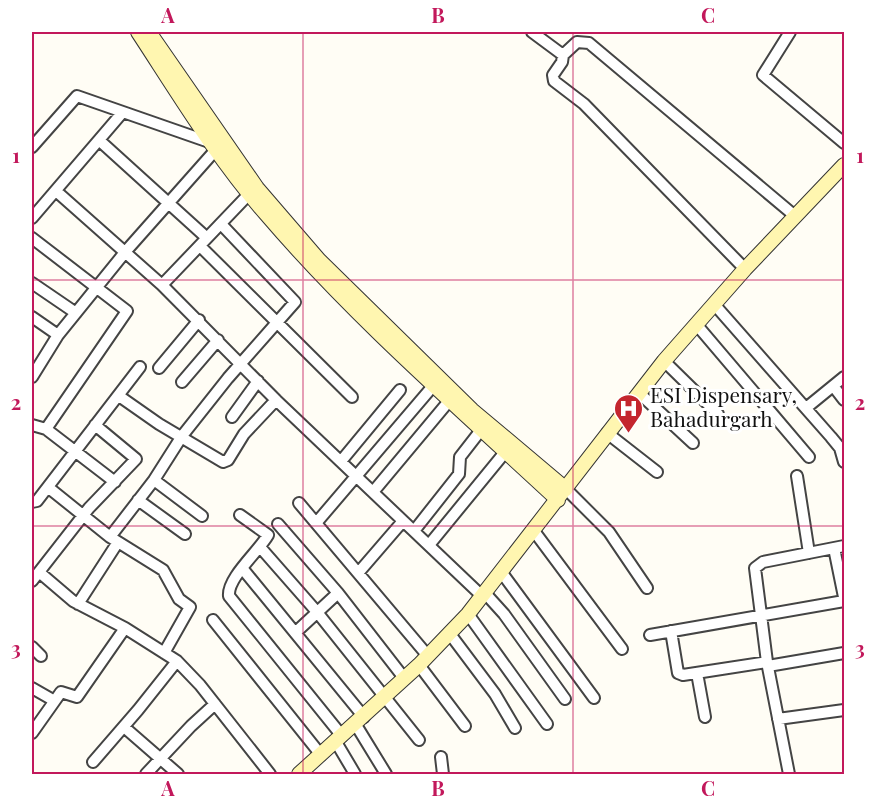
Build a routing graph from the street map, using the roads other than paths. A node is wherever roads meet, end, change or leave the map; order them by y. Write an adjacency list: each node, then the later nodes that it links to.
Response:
1 (138, 32): 9 (street)
2 (149, 32): 9 (street)
3 (532, 32): 5 (street)
4 (790, 32): 8 (street)
5 (563, 55): 15 (street); 21 (street)
6 (122, 113): 7 (street); 9 (street); 10 (street)
7 (100, 141): 12 (street); 14 (street)
8 (844, 143)
9 (217, 144): 13 (street); 14 (street); 72 (street)
10 (32, 147)
11 (844, 165): 15 (street)
12 (56, 191): 16 (street); 20 (street)
13 (249, 194): 17 (street); 41 (street)
14 (168, 202): 19 (street); 20 (street)
15 (795, 216): 21 (street)
16 (32, 218)
17 (221, 224): 19 (street); 29 (street)
18 (32, 238): 24 (street)
19 (203, 242): 23 (street); 29 (street)
20 (126, 251): 23 (street); 24 (street)
21 (745, 269): 25 (street)
22 (32, 283): 26 (street)
23 (162, 285): 28 (street)
24 (97, 286): 26 (street); 55 (street)
25 (714, 304): 30 (street); 50 (street)
26 (76, 313): 31 (street)
27 (32, 317): 31 (street)
28 (199, 320): 32 (street); 36 (street)
29 (277, 321): 34 (street); 46 (street)
30 (696, 324): 33 (street); 62 (street)
31 (58, 335): 37 (street)
32 (218, 340): 34 (street); 40 (street)
33 (664, 361): 44 (street); 51 (street)
34 (241, 364): 39 (street); 58 (street)
35 (140, 367): 45 (street)
36 (159, 368)
37 (32, 377)
38 (844, 377): 42 (street)
39 (258, 381): 47 (street); 52 (street)
40 (182, 382)
41 (433, 386): 49 (street); 66 (street)
42 (834, 387): 48 (street); 50 (street)
43 (400, 390): 63 (street)
44 (639, 393): 57 (street); 59 (street)
45 (119, 396): 54 (street); 58 (street)
46 (352, 397)
47 (276, 400): 58 (street); 63 (street)
48 (844, 400)
49 (449, 401): 56 (street); 71 (street)
50 (806, 408): 64 (street)
51 (718, 414)
52 (232, 417)
53 (32, 425): 55 (street)
54 (95, 425): 60 (street); 69 (street)
55 (46, 429): 60 (street)
56 (481, 430): 61 (street); 82 (street)
57 (608, 433): 65 (street); 72 (street)
58 (182, 436): 68 (street)
59 (693, 443)
60 (75, 450): 69 (street); 70 (street)
61 (506, 451): 72 (street); 86 (street)
62 (809, 457)
63 (342, 460): 66 (street)
64 (844, 462)
65 (657, 472)
66 (357, 475): 71 (street); 80 (street)
67 (796, 476): 89 (street)
68 (154, 480): 73 (street); 77 (street)
69 (115, 482): 78 (street)
70 (49, 488): 74 (street); 78 (street)
71 (373, 492): 79 (street)
72 (562, 495): 83 (street); 95 (street)
73 (138, 500): 84 (street); 85 (street)
74 (32, 502)
75 (299, 503): 80 (street)
76 (240, 515): 87 (street)
77 (202, 516)
78 (83, 517): 85 (street); 91 (street)
79 (403, 521): 82 (street); 92 (street)
80 (317, 522): 92 (street)
81 (278, 524): 96 (street)
82 (414, 531): 86 (street)
83 (534, 531): 93 (street); 110 (street)
84 (184, 534)
85 (114, 540): 99 (street); 111 (street)
86 (429, 545): 97 (street)
87 (260, 547): 90 (street); 100 (street)
88 (839, 547): 89 (street); 98 (street)
89 (809, 553): 102 (street)
90 (242, 568): 106 (street); 134 (street)
91 (39, 572): 94 (street); 99 (street)
92 (359, 572): 114 (street)
93 (502, 573): 97 (street); 121 (street)
94 (32, 581)
95 (647, 588)
96 (338, 593): 100 (street); 118 (street)
97 (484, 595): 101 (street); 122 (street)
98 (844, 599): 102 (street)
99 (78, 604): 104 (street)
100 (317, 612): 106 (street); 120 (street)
101 (468, 614): 107 (street); 129 (street)
102 (759, 615): 105 (street); 116 (street)
103 (213, 620): 136 (street)
104 (125, 628): 111 (street); 123 (street)
105 (671, 631): 108 (street); 117 (street)
106 (296, 632): 128 (street)
107 (450, 634): 114 (street); 132 (street)
108 (650, 635)
109 (32, 647): 113 (street)
110 (622, 649)
111 (164, 653): 115 (street)
112 (844, 653): 116 (street)
113 (41, 656)
114 (423, 660): 118 (street); 130 (street)
115 (177, 661): 124 (street); 131 (street)
116 (767, 664): 117 (street); 127 (street)
117 (697, 673): 126 (street)
118 (404, 678): 120 (street)
119 (32, 688): 123 (street)
120 (385, 697): 128 (street); 135 (street)
121 (594, 698)
122 (565, 699)
123 (53, 700): 133 (street)
124 (215, 704): 138 (street); 142 (street)
125 (844, 710): 127 (street)
126 (705, 717)
127 (778, 719): 147 (street)
128 (360, 721): 134 (street); 145 (street)
129 (547, 724)
130 (465, 726)
131 (124, 727): 138 (street); 139 (street)
132 (515, 728)
133 (32, 733)
134 (339, 739): 136 (street); 144 (street)
135 (419, 740)
136 (321, 756): 143 (street)
137 (441, 757): 146 (street)
138 (161, 759): 140 (street); 141 (street)
139 (93, 762)
140 (146, 774)
141 (178, 774)
142 (270, 774)
143 (299, 774)
144 (355, 774)
145 (387, 774)
146 (442, 774)
147 (789, 774)

